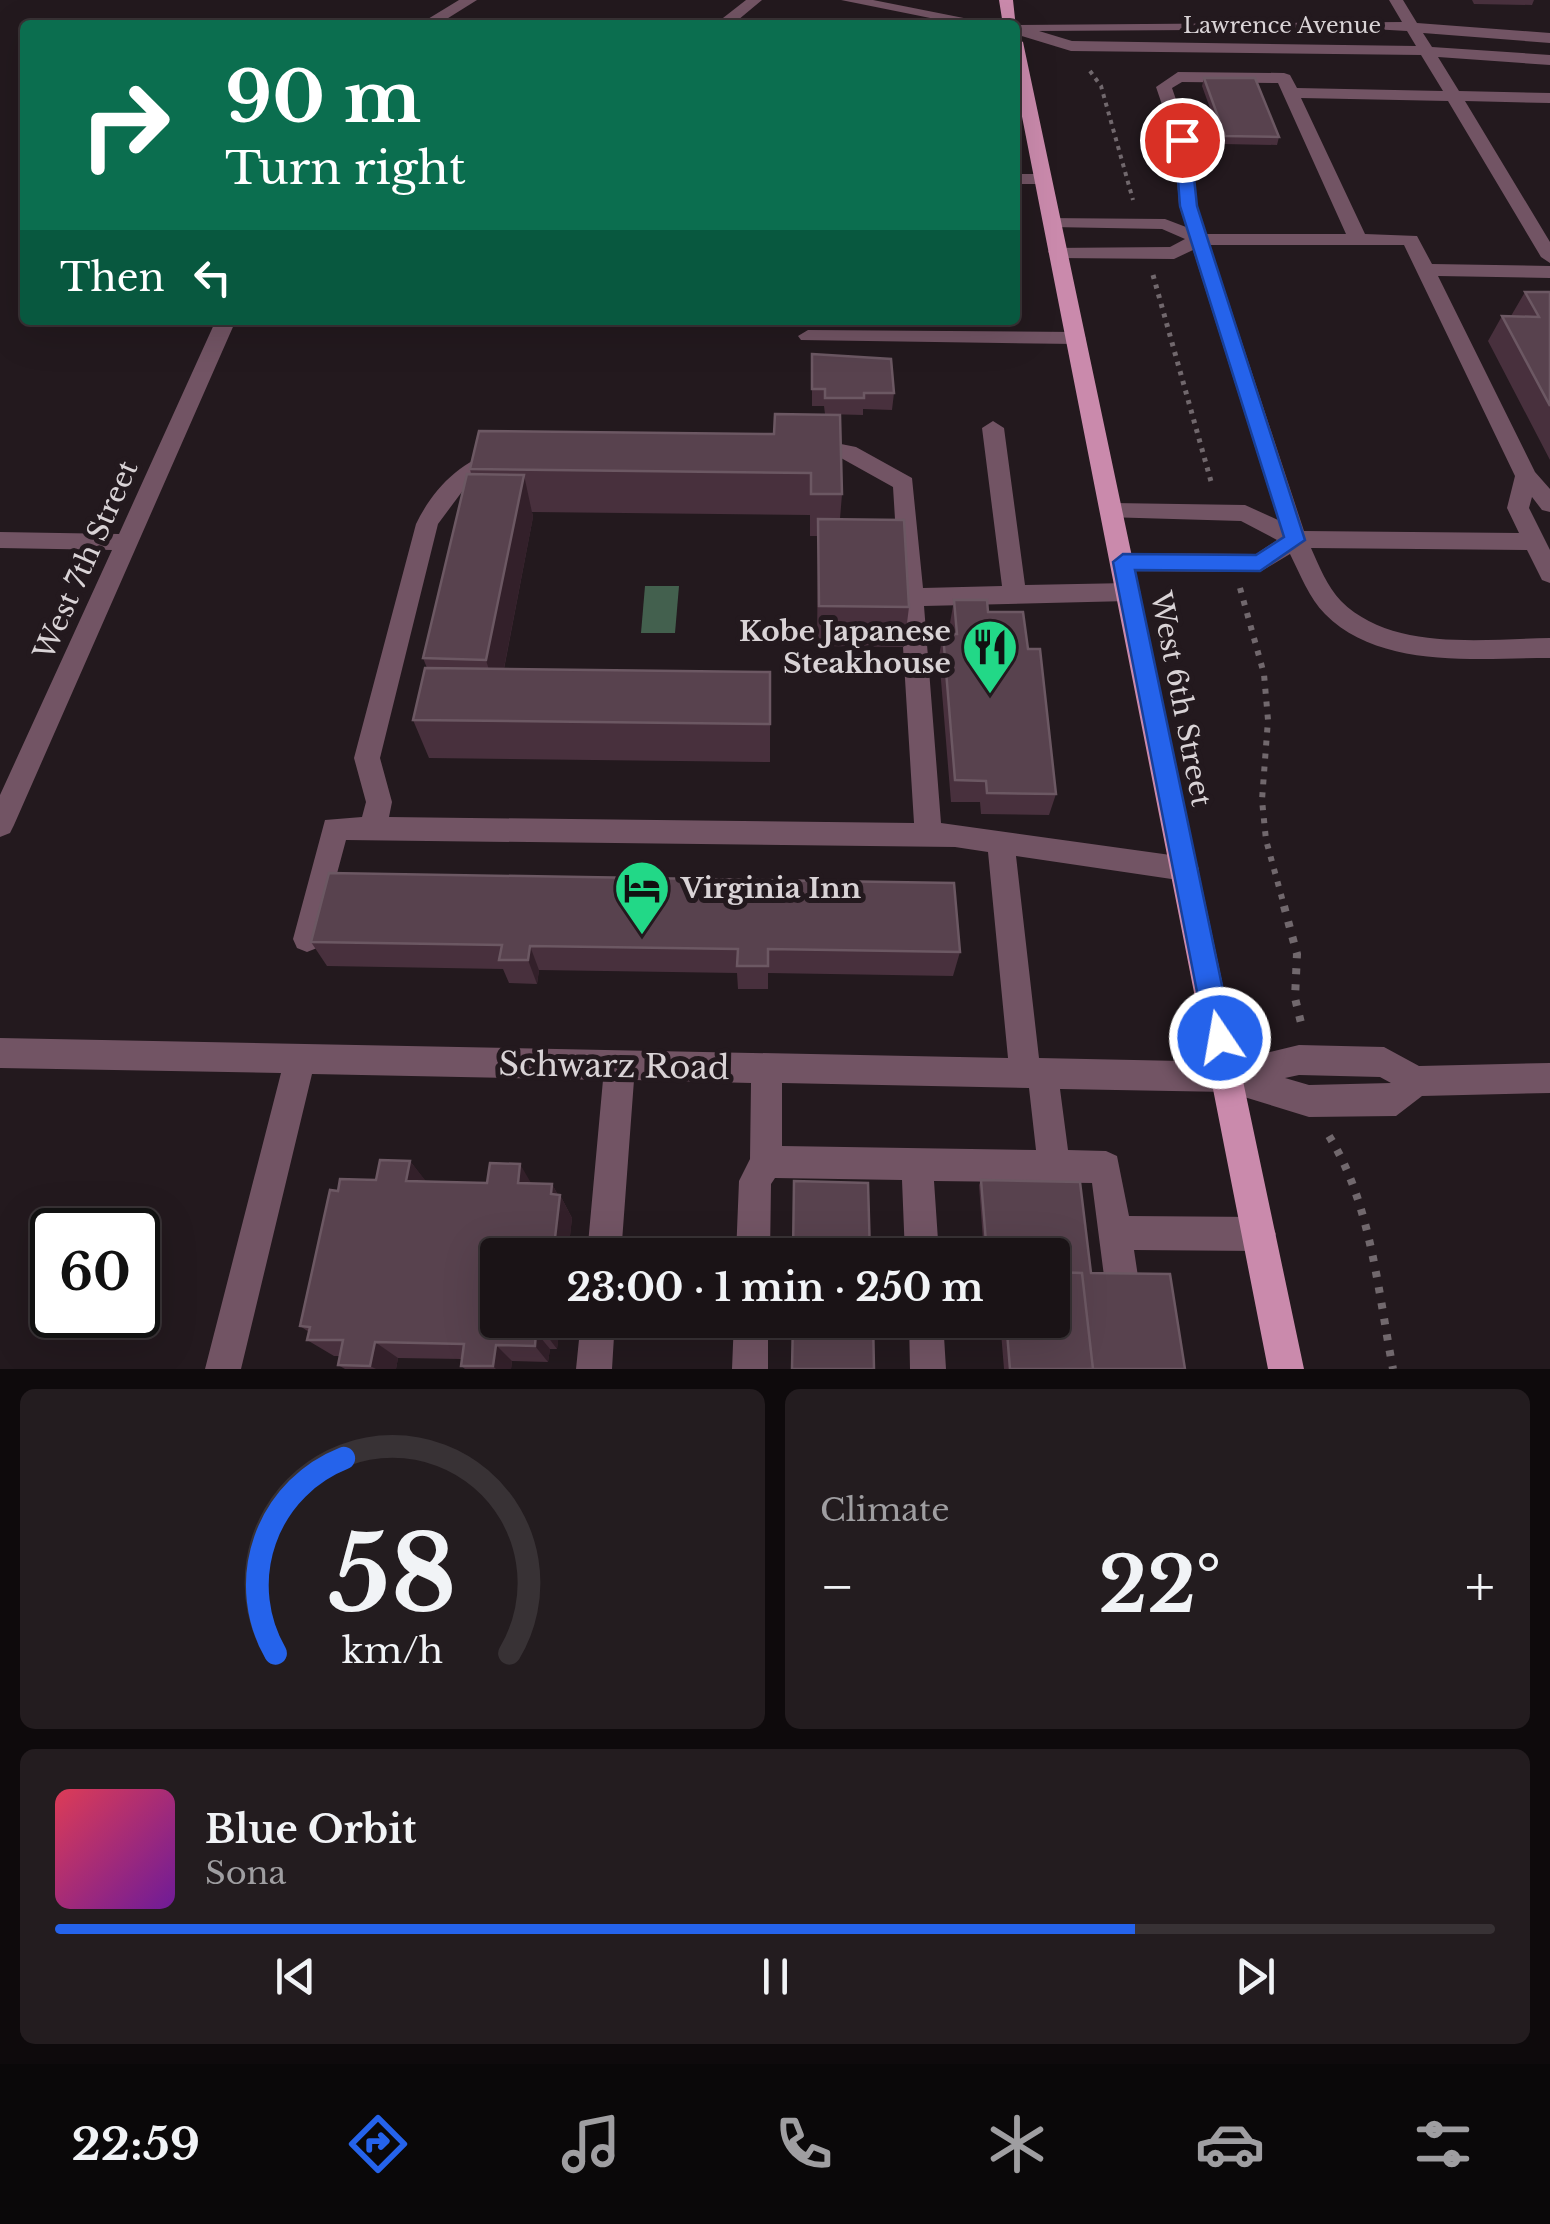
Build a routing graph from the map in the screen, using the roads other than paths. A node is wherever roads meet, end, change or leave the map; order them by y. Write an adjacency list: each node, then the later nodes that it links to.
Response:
1 (470, 0): 6 (street)
2 (755, 0): 7 (street)
3 (848, 0): 5 (street)
4 (1396, 0): 10 (street)
5 (867, 5): 8 (street); 9 (street)
6 (435, 20)
7 (729, 20)
8 (855, 20)
9 (960, 20)
10 (1411, 25): 11 (street, Lawrence Avenue); 13 (street, Lawrence Avenue); 14 (street)
11 (1020, 27)
12 (1020, 29): 14 (street, Lawrence Avenue)
13 (1550, 38)
14 (1426, 50): 15 (street, Lawrence Avenue); 18 (street)
15 (1550, 60)
16 (1020, 67): 21 (main road, West 6th Street)
17 (1291, 93): 18 (street); 23 (street); 24 (street)
18 (1452, 94): 19 (street); 26 (street)
19 (1550, 98)
20 (1020, 179): 21 (street)
21 (1042, 179): 22 (main road, West 6th Street)
22 (1051, 222): 23 (street); 25 (main road, West 6th Street)
23 (1199, 238): 24 (street); 25 (street); 39 (street)
24 (1358, 240): 27 (street)
25 (1058, 252): 31 (main road, West 6th Street)
26 (1550, 257)
27 (1426, 270): 28 (street); 35 (street)
28 (1550, 272)
29 (224, 325): 40 (street, West 7th Street)
30 (808, 336): 31 (street)
31 (1076, 338): 37 (main road, West 6th Street)
32 (992, 428): 45 (street)
33 (791, 444): 46 (street)
34 (526, 446): 49 (street)
35 (1526, 476): 36 (street); 41 (street)
36 (1550, 504)
37 (1113, 511): 39 (street); 42 (main road, West 6th Street)
38 (0, 540): 40 (street)
39 (1295, 540): 41 (street); 42 (street); 47 (street)
40 (126, 542): 48 (street, West 7th Street)
41 (1534, 542): 43 (street)
42 (1123, 562): 44 (main road, West 6th Street)
43 (1550, 574)
44 (1129, 592): 45 (street); 52 (main road, West 6th Street)
45 (1015, 596): 46 (street)
46 (912, 598): 50 (street)
47 (1550, 648)
48 (0, 824)
49 (373, 828): 50 (street); 53 (street)
50 (928, 834): 51 (street)
51 (1001, 842): 52 (street); 58 (street)
52 (1185, 869): 59 (main road, West 6th Street)
53 (306, 939)
54 (0, 1053): 55 (street, Schwarz Road)
55 (300, 1060): 56 (street, Schwarz Road); 72 (street)
56 (620, 1066): 57 (street, Schwarz Road); 66 (street)
57 (767, 1068): 58 (street, Schwarz Road); 61 (street)
58 (1034, 1073): 59 (street, Schwarz Road); 63 (street)
59 (1228, 1078): 60 (street, Schwarz Road); 65 (main road, West 6th Street)
60 (1550, 1078)
61 (766, 1162): 62 (street); 67 (street)
62 (918, 1164): 63 (street); 68 (street)
63 (1054, 1166): 64 (street)
64 (1115, 1233): 65 (street); 76 (street)
65 (1260, 1234): 77 (main road, West 6th Street)
66 (605, 1238)
67 (753, 1238)
68 (921, 1238)
69 (597, 1338): 73 (street)
70 (751, 1338): 74 (street)
71 (927, 1338): 75 (street)
72 (224, 1369)
73 (594, 1369)
74 (750, 1369)
75 (928, 1369)
76 (1134, 1369)
77 (1286, 1369)

